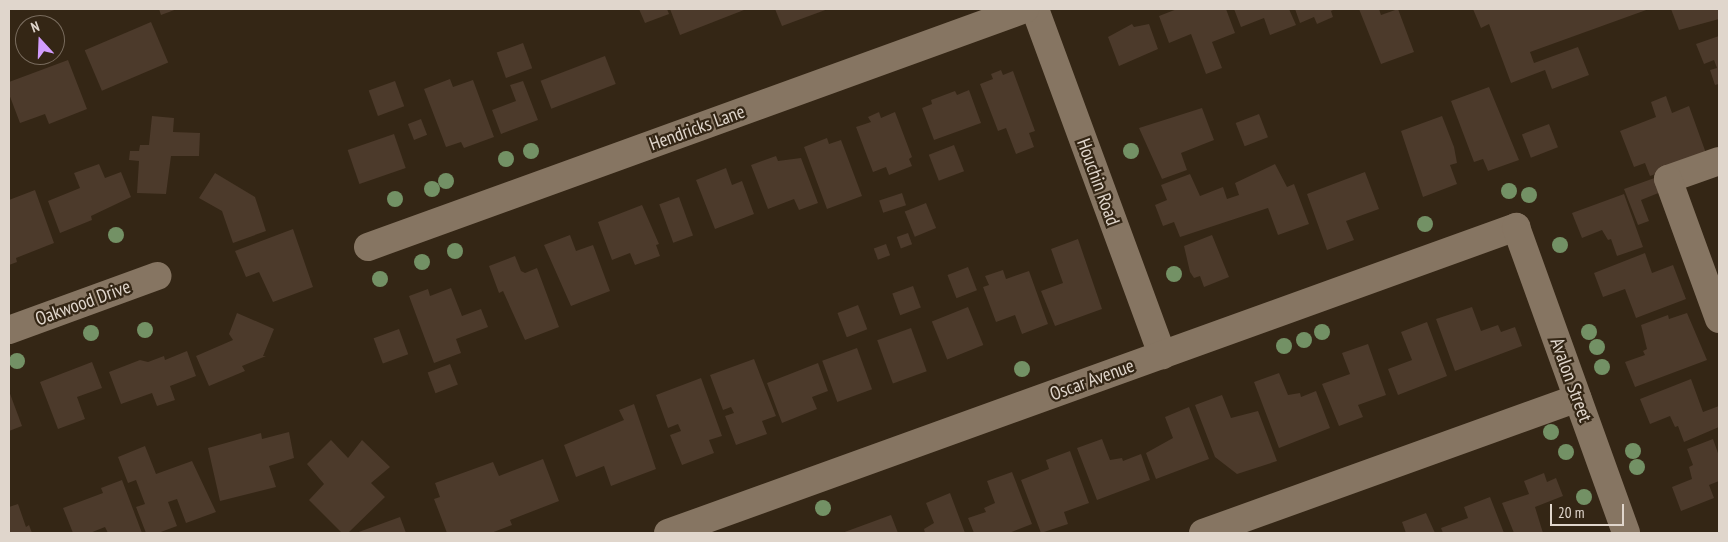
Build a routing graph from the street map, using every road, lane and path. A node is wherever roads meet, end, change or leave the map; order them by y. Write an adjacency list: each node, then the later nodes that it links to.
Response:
1 (1026, 9): 5 (street, Hendricks Lane)
2 (1035, 9): 9 (street, Houchin Road)
3 (1719, 161): 7 (street)
4 (1516, 227): 9 (street, Oscar Avenue); 10 (street, Avalon Street)
5 (368, 247)
6 (157, 276): 8 (street, Oakwood Drive)
7 (1719, 319)
8 (9, 330)
9 (1162, 355): 11 (street, Oscar Avenue)
10 (1578, 398): 12 (street); 13 (street, Avalon Street)
11 (668, 533)
12 (1203, 533)
13 (1626, 533)

